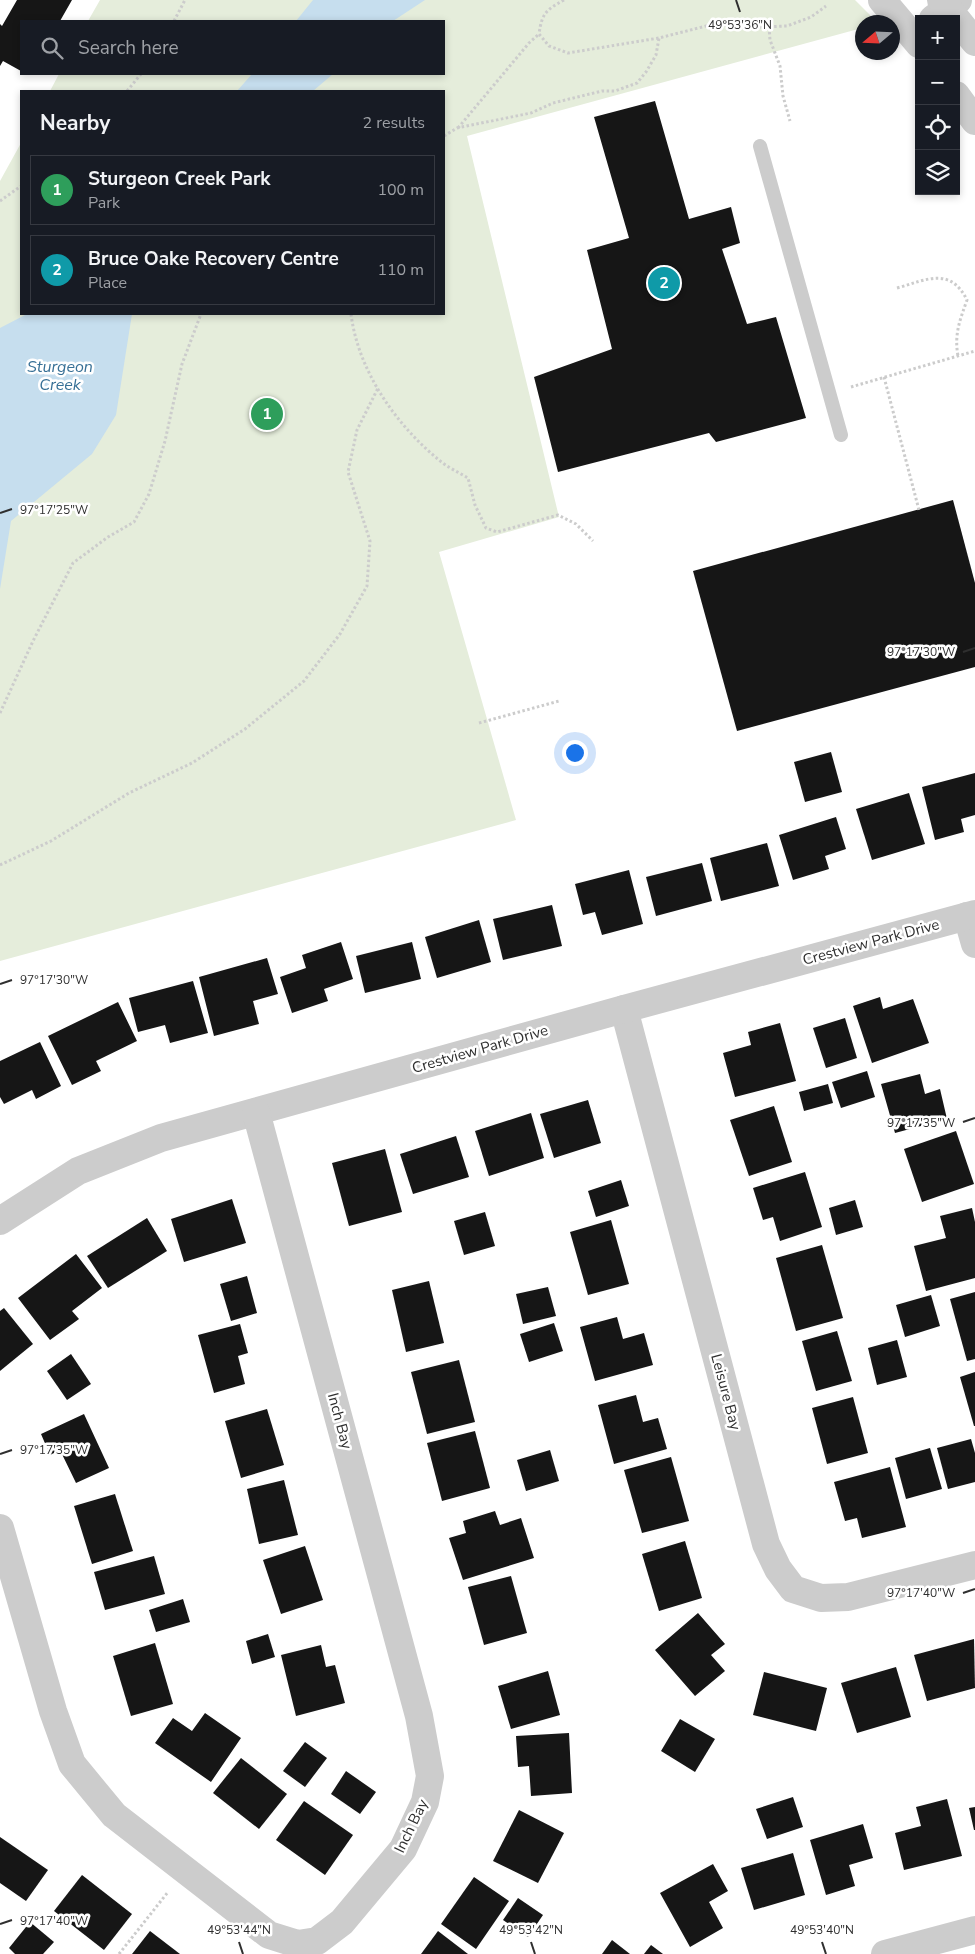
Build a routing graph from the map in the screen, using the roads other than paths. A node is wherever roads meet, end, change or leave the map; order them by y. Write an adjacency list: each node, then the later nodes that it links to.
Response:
1 (882, 0): 2 (street)
2 (922, 15)
3 (960, 34): 4 (street)
4 (975, 42)
5 (960, 100): 6 (street)
6 (975, 121)
7 (760, 146): 8 (lane)
8 (841, 435)
9 (971, 915): 10 (street); 11 (street, Crestview Park Drive)
10 (975, 944)
11 (624, 1009): 12 (street, Crestview Park Drive); 15 (street, Leisure Bay)
12 (256, 1112): 13 (street, Crestview Park Drive); 14 (street, Inch Bay)
13 (0, 1221)
14 (0, 1528)
15 (975, 1565)
16 (975, 1930): 17 (street)
17 (885, 1954)

